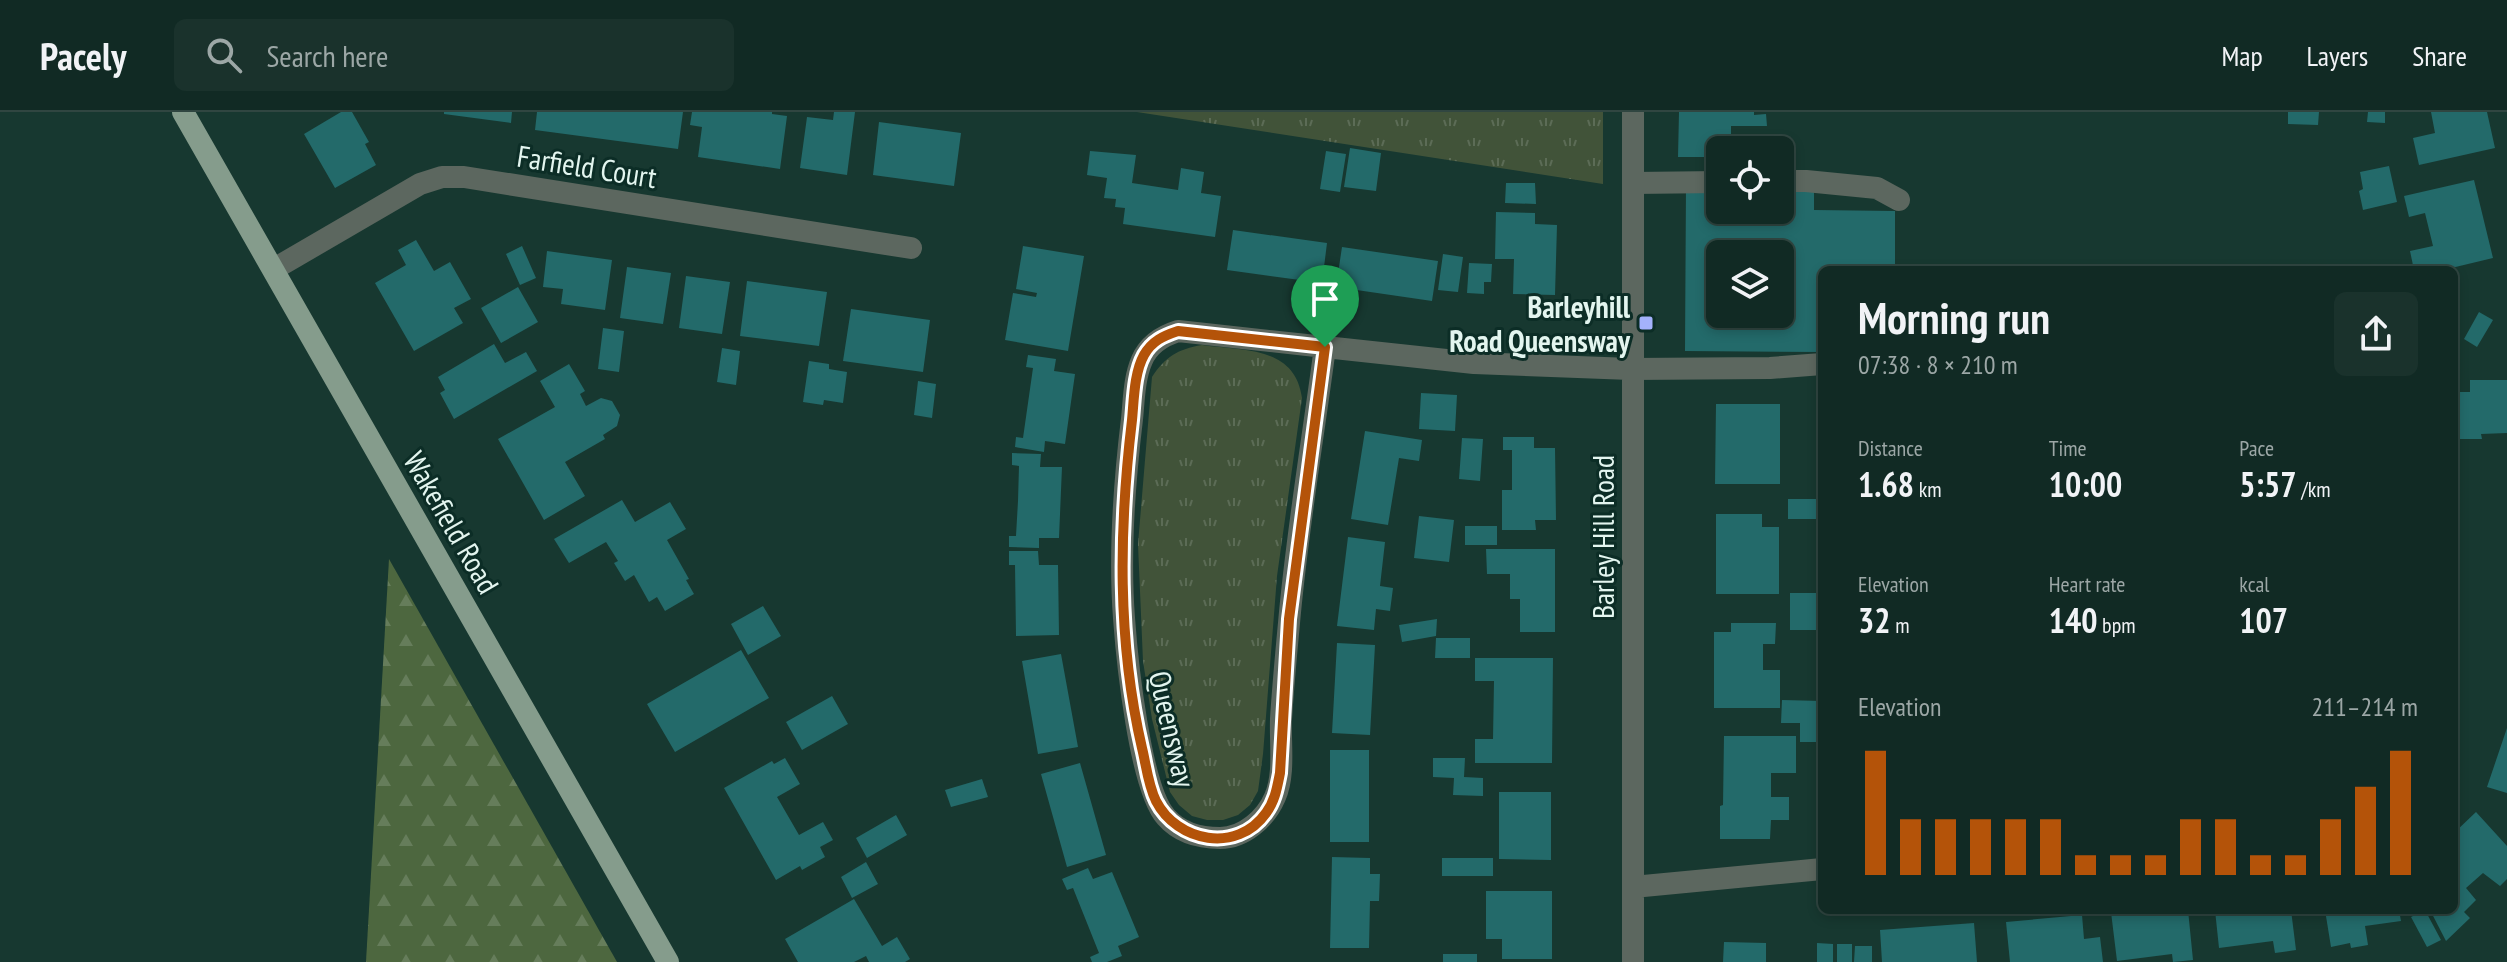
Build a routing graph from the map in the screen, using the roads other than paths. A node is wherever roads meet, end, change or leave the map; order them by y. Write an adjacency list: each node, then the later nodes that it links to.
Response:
1 (183, 112): 8 (main road, Wakefield Road)
2 (1633, 112): 5 (street, Barley Hill Road)
3 (1794, 181): 6 (street)
4 (1706, 182): 5 (street)
5 (1633, 183): 11 (street, Barley Hill Road)
6 (1899, 200)
7 (911, 248): 8 (street, Farfield Court)
8 (274, 269): 14 (main road, Wakefield Road)
9 (1325, 347): 9 (street, Queensway); 11 (street, Queensway)
10 (1818, 364): 11 (street, Queensway)
11 (1631, 369): 13 (street, Barley Hill Road)
12 (1818, 869): 13 (street)
13 (1633, 887): 15 (street, Barley Hill Road)
14 (668, 962)
15 (1633, 962)

